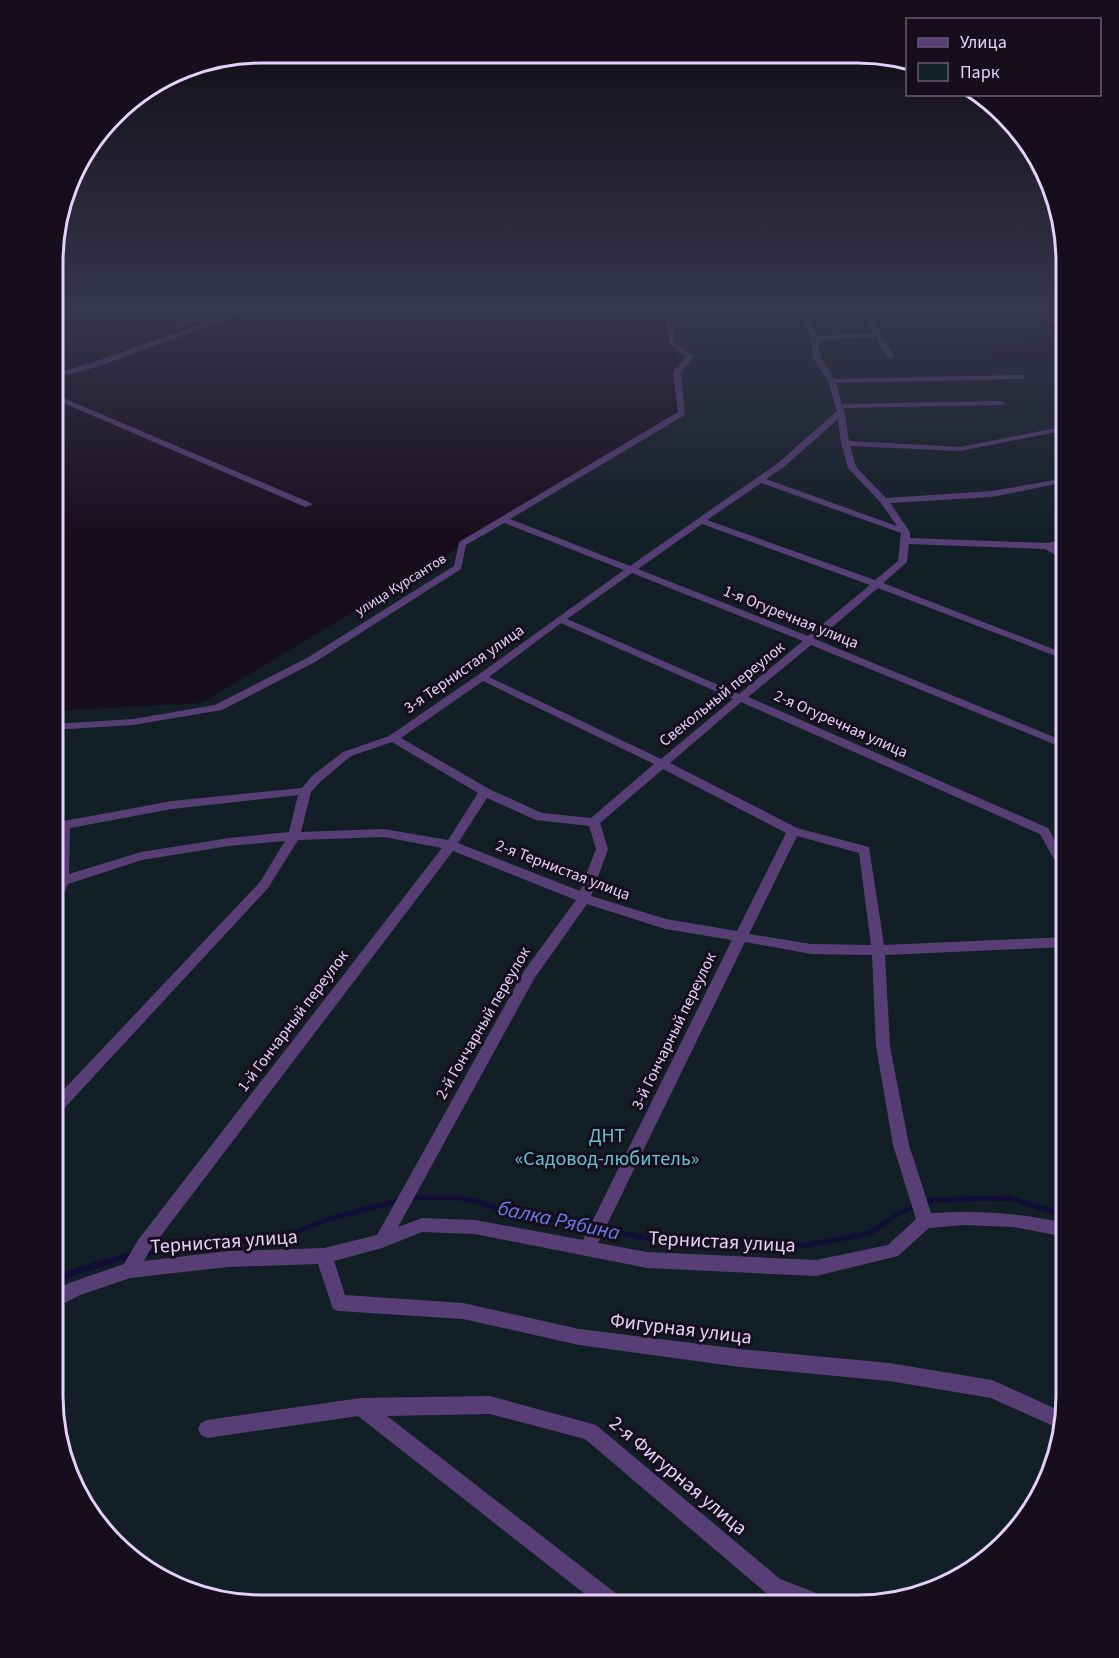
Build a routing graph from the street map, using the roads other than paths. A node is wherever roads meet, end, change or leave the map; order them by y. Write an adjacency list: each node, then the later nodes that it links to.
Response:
1 (678, 384): 12 (street, улица Курсантов)
2 (833, 384): 5 (street)
3 (63, 400): 11 (street)
4 (1002, 403): 5 (street)
5 (841, 409): 7 (street); 8 (street, 3-я Тернистая улица)
6 (1056, 430): 7 (street)
7 (845, 443): 10 (street)
8 (760, 480): 13 (street, 3-я Тернистая улица); 14 (street)
9 (1056, 482): 10 (street)
10 (884, 501): 14 (street)
11 (308, 505)
12 (503, 519): 18 (street, 1-я Огуречная улица); 25 (street, улица Курсантов)
13 (701, 521): 18 (street, 3-я Тернистая улица); 19 (street)
14 (906, 536): 16 (street); 19 (street, Свекольный переулок)
15 (1056, 544): 16 (street)
16 (1047, 546): 17 (street)
17 (1056, 552)
18 (631, 569): 20 (street, 3-я Тернистая улица); 21 (street, 1-я Огуречная улица)
19 (877, 584): 21 (street, Свекольный переулок); 22 (street)
20 (560, 620): 23 (street, 3-я Тернистая улица); 24 (street, 2-я Огуречная улица)
21 (811, 641): 24 (street, Свекольный переулок); 27 (street, 1-я Огуречная улица)
22 (1056, 653)
23 (482, 677): 26 (street, 3-я Тернистая улица); 28 (street)
24 (741, 699): 28 (street, Свекольный переулок); 36 (street, 2-я Огуречная улица)
25 (63, 726)
26 (393, 738): 29 (street, 3-я Тернистая улица); 30 (street)
27 (1056, 742)
28 (661, 763): 31 (street, Свекольный переулок); 33 (street)
29 (305, 791): 32 (street); 34 (street)
30 (485, 792): 31 (street); 35 (street, 1-й Гончарный переулок)
31 (594, 822): 38 (street, 2-й Гончарный переулок)
32 (63, 825)
33 (793, 831): 39 (street, 3-й Гончарный переулок); 41 (street)
34 (294, 836): 35 (street, 2-я Тернистая улица); 37 (street, 2-я Тернистая улица); 42 (street)
35 (451, 845): 38 (street, 2-я Тернистая улица); 48 (street, 1-й Гончарный переулок)
36 (1056, 852)
37 (63, 880)
38 (584, 898): 39 (street, 2-я Тернистая улица); 45 (street, 2-й Гончарный переулок)
39 (740, 938): 41 (street, 2-я Тернистая улица); 46 (street, 3-й Гончарный переулок)
40 (1056, 942): 41 (street, 2-я Тернистая улица)
41 (878, 950): 43 (street)
42 (63, 1101)
43 (925, 1221): 44 (street); 46 (street, Тернистая улица)
44 (1056, 1228)
45 (382, 1241): 46 (street, Тернистая улица); 47 (street, Тернистая улица)
46 (587, 1248)
47 (324, 1256): 48 (street, Тернистая улица); 51 (street, Фигурная улица)
48 (130, 1270): 49 (street, Тернистая улица)
49 (63, 1296)
50 (361, 1407): 52 (street, 2-я Фигурная улица); 53 (street); 54 (street, 2-я Фигурная улица)
51 (1055, 1416)
52 (207, 1429)
53 (602, 1595)
54 (796, 1595)

